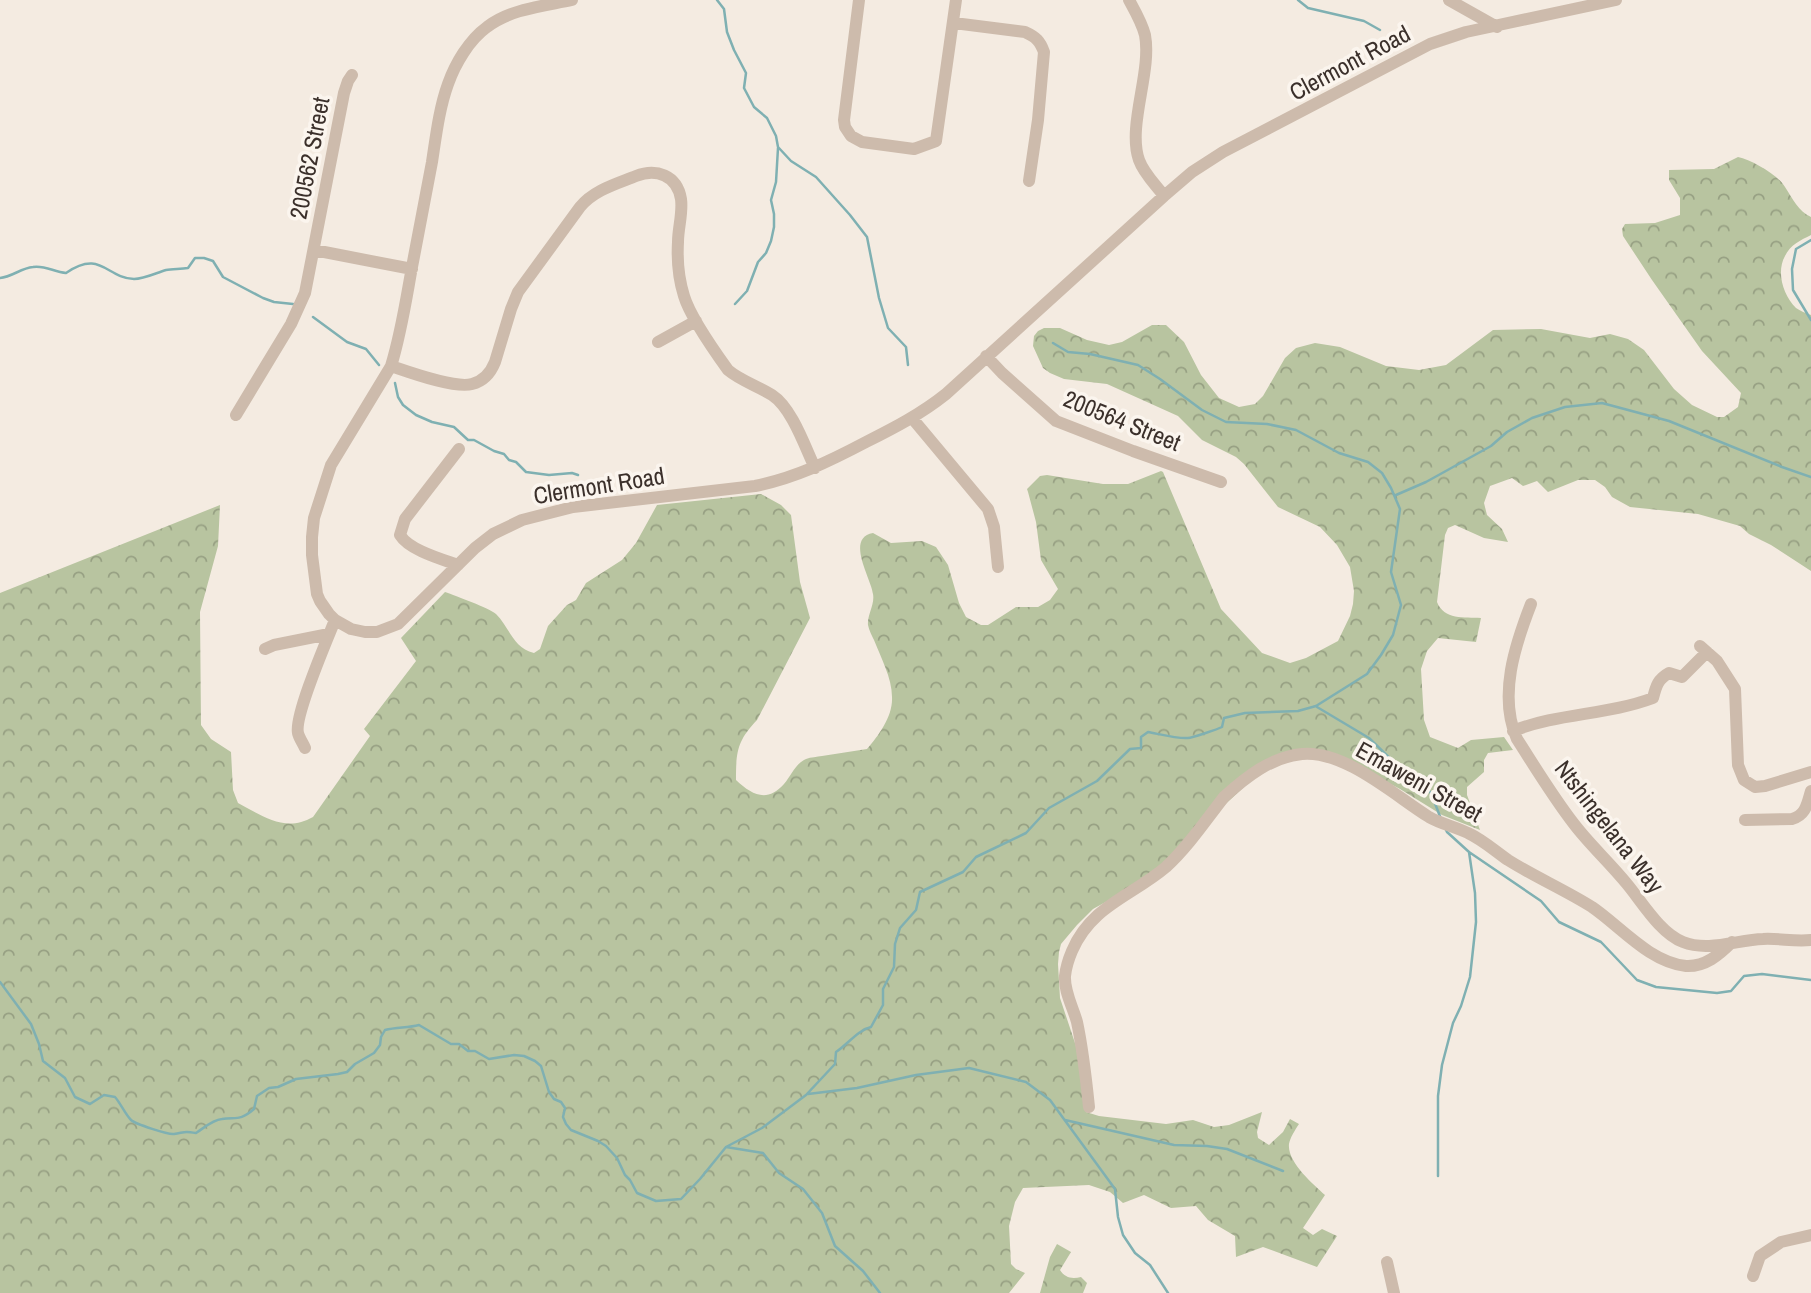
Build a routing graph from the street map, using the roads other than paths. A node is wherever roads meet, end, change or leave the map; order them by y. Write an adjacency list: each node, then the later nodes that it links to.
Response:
1 (572, 0): 13 (street)
2 (859, 0): 7 (street)
3 (956, 0): 7 (street)
4 (1129, 0): 11 (street)
5 (1448, 0): 8 (street)
6 (1616, 0): 8 (street, Clermont Road)
7 (954, 23): 10 (street)
8 (1497, 27): 11 (street, Clermont Road)
9 (352, 75): 12 (street, 200562 Street)
10 (1028, 181)
11 (1164, 196): 16 (street, Clermont Road)
12 (314, 250): 13 (street, 200562 Street); 18 (street, 200562 Street)
13 (412, 269): 17 (street)
14 (696, 321): 15 (street); 17 (street); 21 (street)
15 (658, 342)
16 (986, 356): 19 (street, Clermont Road); 22 (street, 200564 Street)
17 (391, 366): 26 (street)
18 (236, 415)
19 (912, 418): 21 (street, Clermont Road); 24 (street)
20 (459, 449): 23 (street)
21 (815, 468): 23 (street, Clermont Road)
22 (1221, 482)
23 (458, 565): 26 (street, Clermont Road)
24 (998, 567)
25 (1531, 604): 29 (street, Ntshingelana Way)
26 (335, 620): 27 (street)
27 (329, 634): 28 (street); 30 (street)
28 (265, 649)
29 (1513, 731): 32 (street); 36 (street, Ntshingelana Way)
30 (306, 748)
31 (1811, 772): 32 (street)
32 (1779, 783): 33 (street)
33 (1811, 791): 34 (street)
34 (1745, 820)
35 (1811, 940): 36 (street, Ntshingelana Way)
36 (1732, 942): 37 (street, Emaweni Street)
37 (1089, 1107)
38 (1811, 1235): 40 (street)
39 (1387, 1262): 41 (street)
40 (1753, 1276)
41 (1394, 1293)

